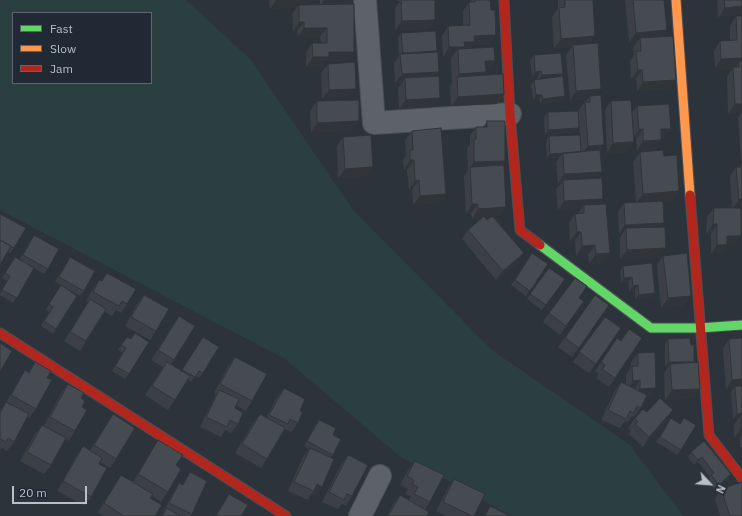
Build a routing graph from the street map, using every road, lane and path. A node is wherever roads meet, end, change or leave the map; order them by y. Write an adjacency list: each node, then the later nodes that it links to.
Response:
1 (365, 0): 4 (street)
2 (504, 0): 4 (street)
3 (676, 0): 6 (street)
4 (510, 114): 6 (street)
5 (742, 325): 6 (street)
6 (699, 328): 9 (street)
7 (0, 333): 10 (street)
8 (380, 476): 11 (street)
9 (742, 478)
10 (286, 516)
11 (360, 516)

